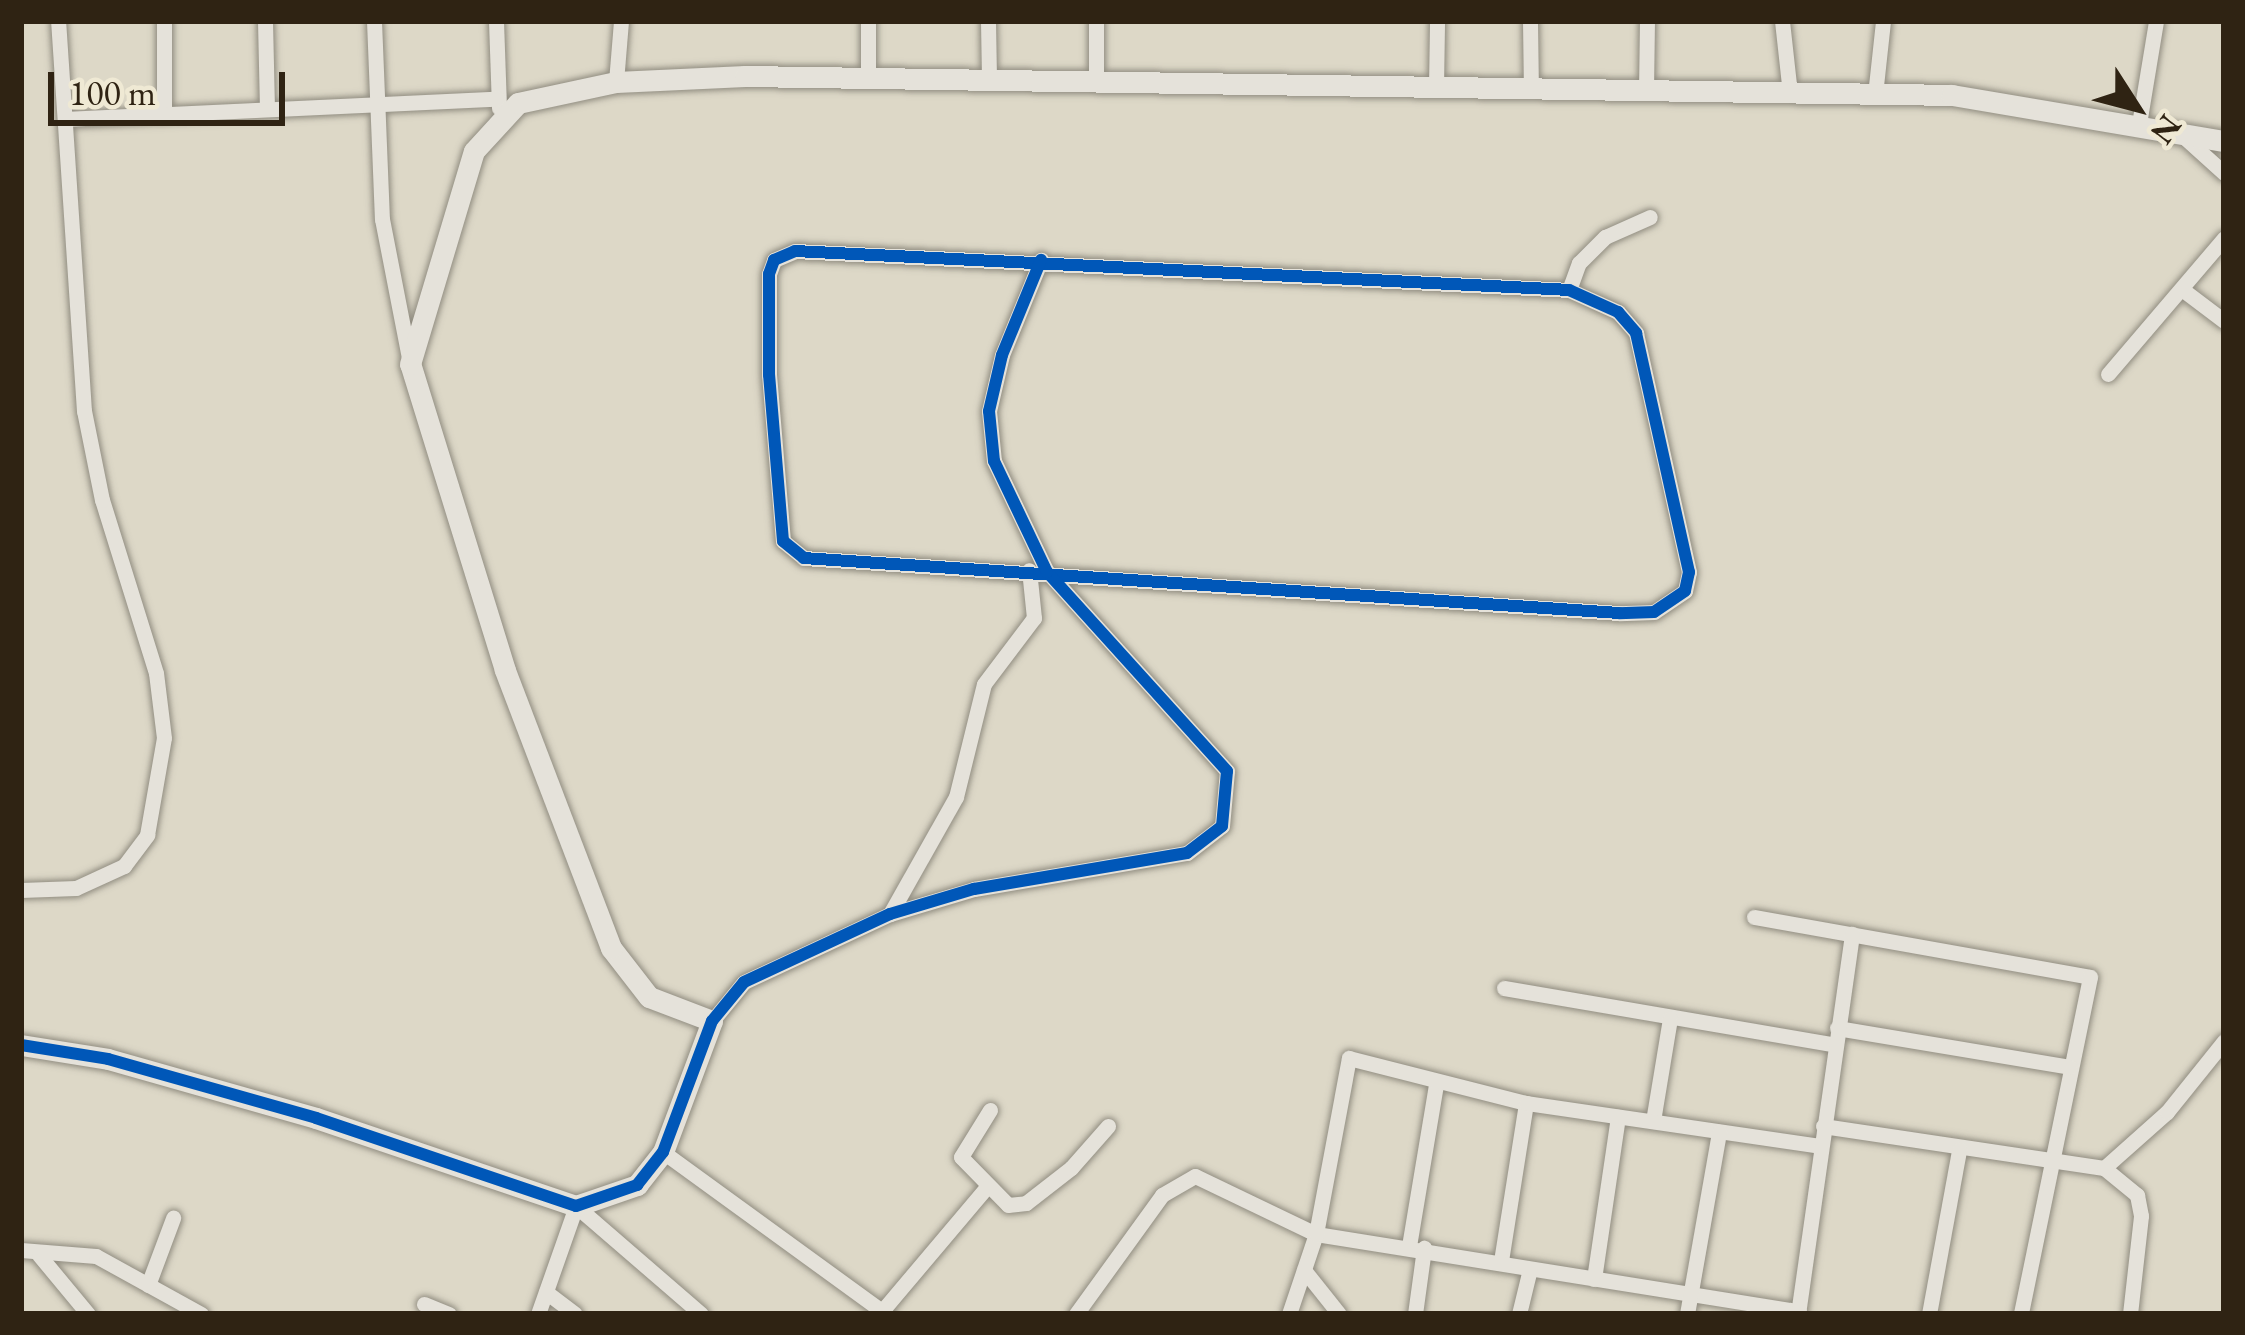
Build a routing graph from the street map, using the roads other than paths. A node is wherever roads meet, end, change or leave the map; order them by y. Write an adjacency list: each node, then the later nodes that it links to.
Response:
1 (58, 21): 29 (street)
2 (164, 21): 28 (street)
3 (265, 21): 26 (street)
4 (374, 21): 25 (street)
5 (496, 21): 27 (street)
6 (621, 21): 19 (street)
7 (868, 21): 17 (street)
8 (988, 21): 18 (street)
9 (1096, 21): 16 (street)
10 (1437, 21): 20 (street)
11 (1530, 21): 21 (street)
12 (1647, 21): 22 (street)
13 (1782, 21): 23 (street)
14 (1883, 21): 24 (street)
15 (2156, 21): 30 (street)
16 (1096, 79): 18 (street); 20 (street)
17 (868, 80): 18 (street); 19 (street)
18 (989, 80)
19 (616, 82): 27 (street)
20 (1436, 88): 21 (street)
21 (1531, 89): 22 (street)
22 (1646, 92): 23 (street)
23 (1790, 94): 24 (street)
24 (1875, 95): 30 (street)
25 (375, 99): 26 (street); 27 (street); 40 (street)
26 (267, 106): 28 (street)
27 (499, 107): 40 (street)
28 (164, 115): 29 (street)
29 (66, 119): 43 (street)
30 (2139, 124): 31 (street)
31 (2184, 137): 32 (street); 33 (street)
32 (2224, 141)
33 (2224, 173)
34 (1650, 218): 37 (street)
35 (2224, 238): 38 (street)
36 (1041, 260): 37 (street); 42 (street); 42 (street)
37 (1568, 290): 42 (street)
38 (2183, 290): 39 (street); 41 (street)
39 (2224, 321)
40 (410, 364): 49 (street)
41 (2108, 374)
42 (1038, 571): 44 (street); 44 (street)
43 (21, 890)
44 (890, 914): 49 (street)
45 (1754, 916): 46 (street)
46 (1852, 934): 50 (street); 53 (street)
47 (1504, 988): 48 (street)
48 (1670, 1018): 50 (street); 58 (street)
49 (712, 1021): 64 (street)
50 (1835, 1036): 53 (street); 60 (street)
51 (2224, 1041): 66 (street)
52 (21, 1045): 68 (street)
53 (2070, 1067): 65 (street)
54 (1436, 1084): 55 (street); 70 (street); 71 (street)
55 (1526, 1103): 57 (street); 74 (street)
56 (990, 1110): 67 (street)
57 (1618, 1117): 58 (street); 77 (street)
58 (1653, 1121): 61 (street)
59 (1108, 1126): 67 (street)
60 (1823, 1126): 62 (street); 63 (street)
61 (1719, 1132): 62 (street); 80 (street)
62 (1821, 1146): 83 (street)
63 (1959, 1150): 65 (street); 96 (street)
64 (662, 1153): 68 (street); 82 (street)
65 (2052, 1163): 66 (street); 97 (street)
66 (2104, 1168): 98 (street)
67 (986, 1188): 82 (street)
68 (576, 1206): 79 (street); 89 (street)
69 (173, 1218): 78 (street)
70 (1316, 1234): 71 (street); 76 (street); 90 (street)
71 (1417, 1247): 74 (street); 93 (street)
72 (21, 1250): 73 (street)
73 (39, 1255): 78 (street); 84 (street)
74 (1501, 1261): 75 (street)
75 (1530, 1269): 77 (street); 94 (street)
76 (1304, 1270): 91 (street); 92 (street)
77 (1594, 1279): 80 (street)
78 (148, 1285): 85 (street)
79 (546, 1292): 87 (street); 88 (street)
80 (1691, 1292): 83 (street); 95 (street)
81 (424, 1304): 86 (street)
82 (884, 1312)
83 (1799, 1312)
84 (88, 1314)
85 (201, 1314)
86 (449, 1314)
87 (538, 1314)
88 (575, 1314)
89 (701, 1314)
90 (1076, 1314)
91 (1288, 1314)
92 (1339, 1314)
93 (1415, 1314)
94 (1519, 1314)
95 (1687, 1314)
96 (1929, 1314)
97 (2021, 1314)
98 (2130, 1314)

